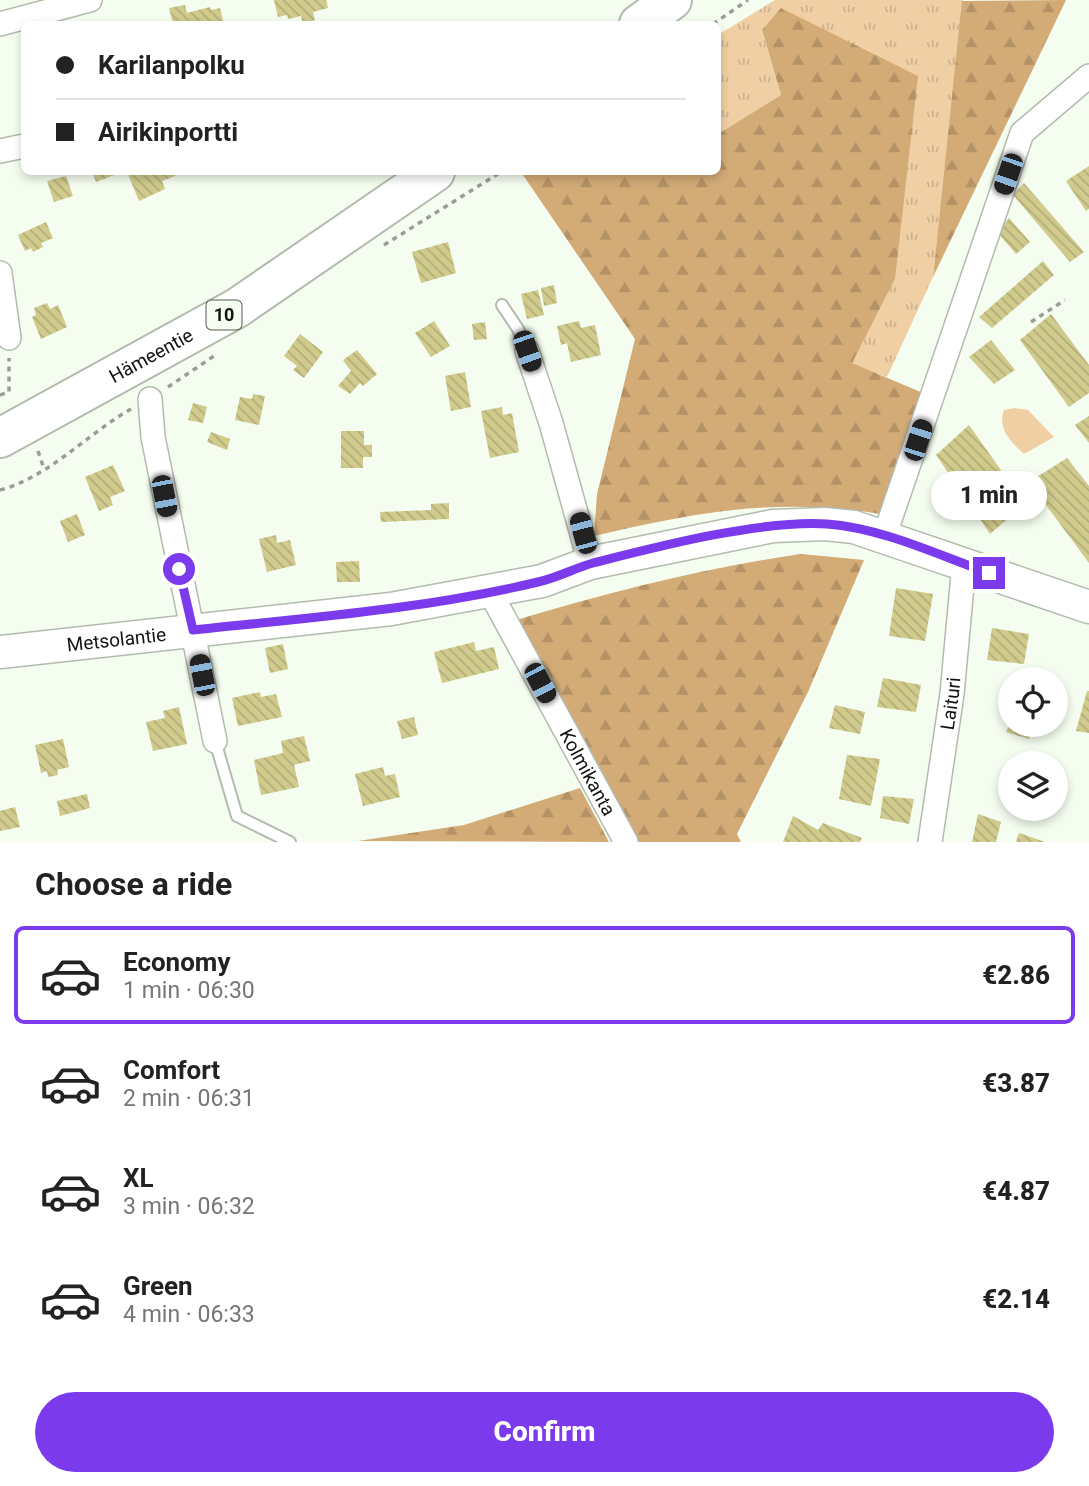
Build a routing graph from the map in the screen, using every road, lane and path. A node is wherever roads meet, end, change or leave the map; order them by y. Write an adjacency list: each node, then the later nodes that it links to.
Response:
1 (90, 0): 4 (street)
2 (748, 0): 3 (path)
3 (717, 21)
4 (0, 24)
5 (1089, 76): 19 (street)
6 (21, 147): 7 (street)
7 (0, 151)
8 (431, 175): 17 (highway, Hämeentie / 10)
9 (0, 273): 13 (street)
10 (1065, 300): 12 (path)
11 (502, 305): 14 (lane)
12 (1031, 322)
13 (9, 338): 15 (path)
14 (527, 351): 20 (street)
15 (0, 395)
16 (150, 399): 24 (street)
17 (17, 440): 18 (path)
18 (44, 469)
19 (884, 537): 20 (street, Metsolantie); 21 (street, Metsolantie)
20 (590, 564): 22 (street, Metsolantie)
21 (964, 564): 23 (street, Metsolantie); 29 (street, Laituri)
22 (490, 592): 24 (street, Metsolantie); 28 (street, Kolmikanta)
23 (1089, 607)
24 (193, 630): 25 (street, Metsolantie); 26 (street)
25 (0, 652)
26 (215, 741): 27 (lane)
27 (290, 842)
28 (626, 842)
29 (930, 842)

